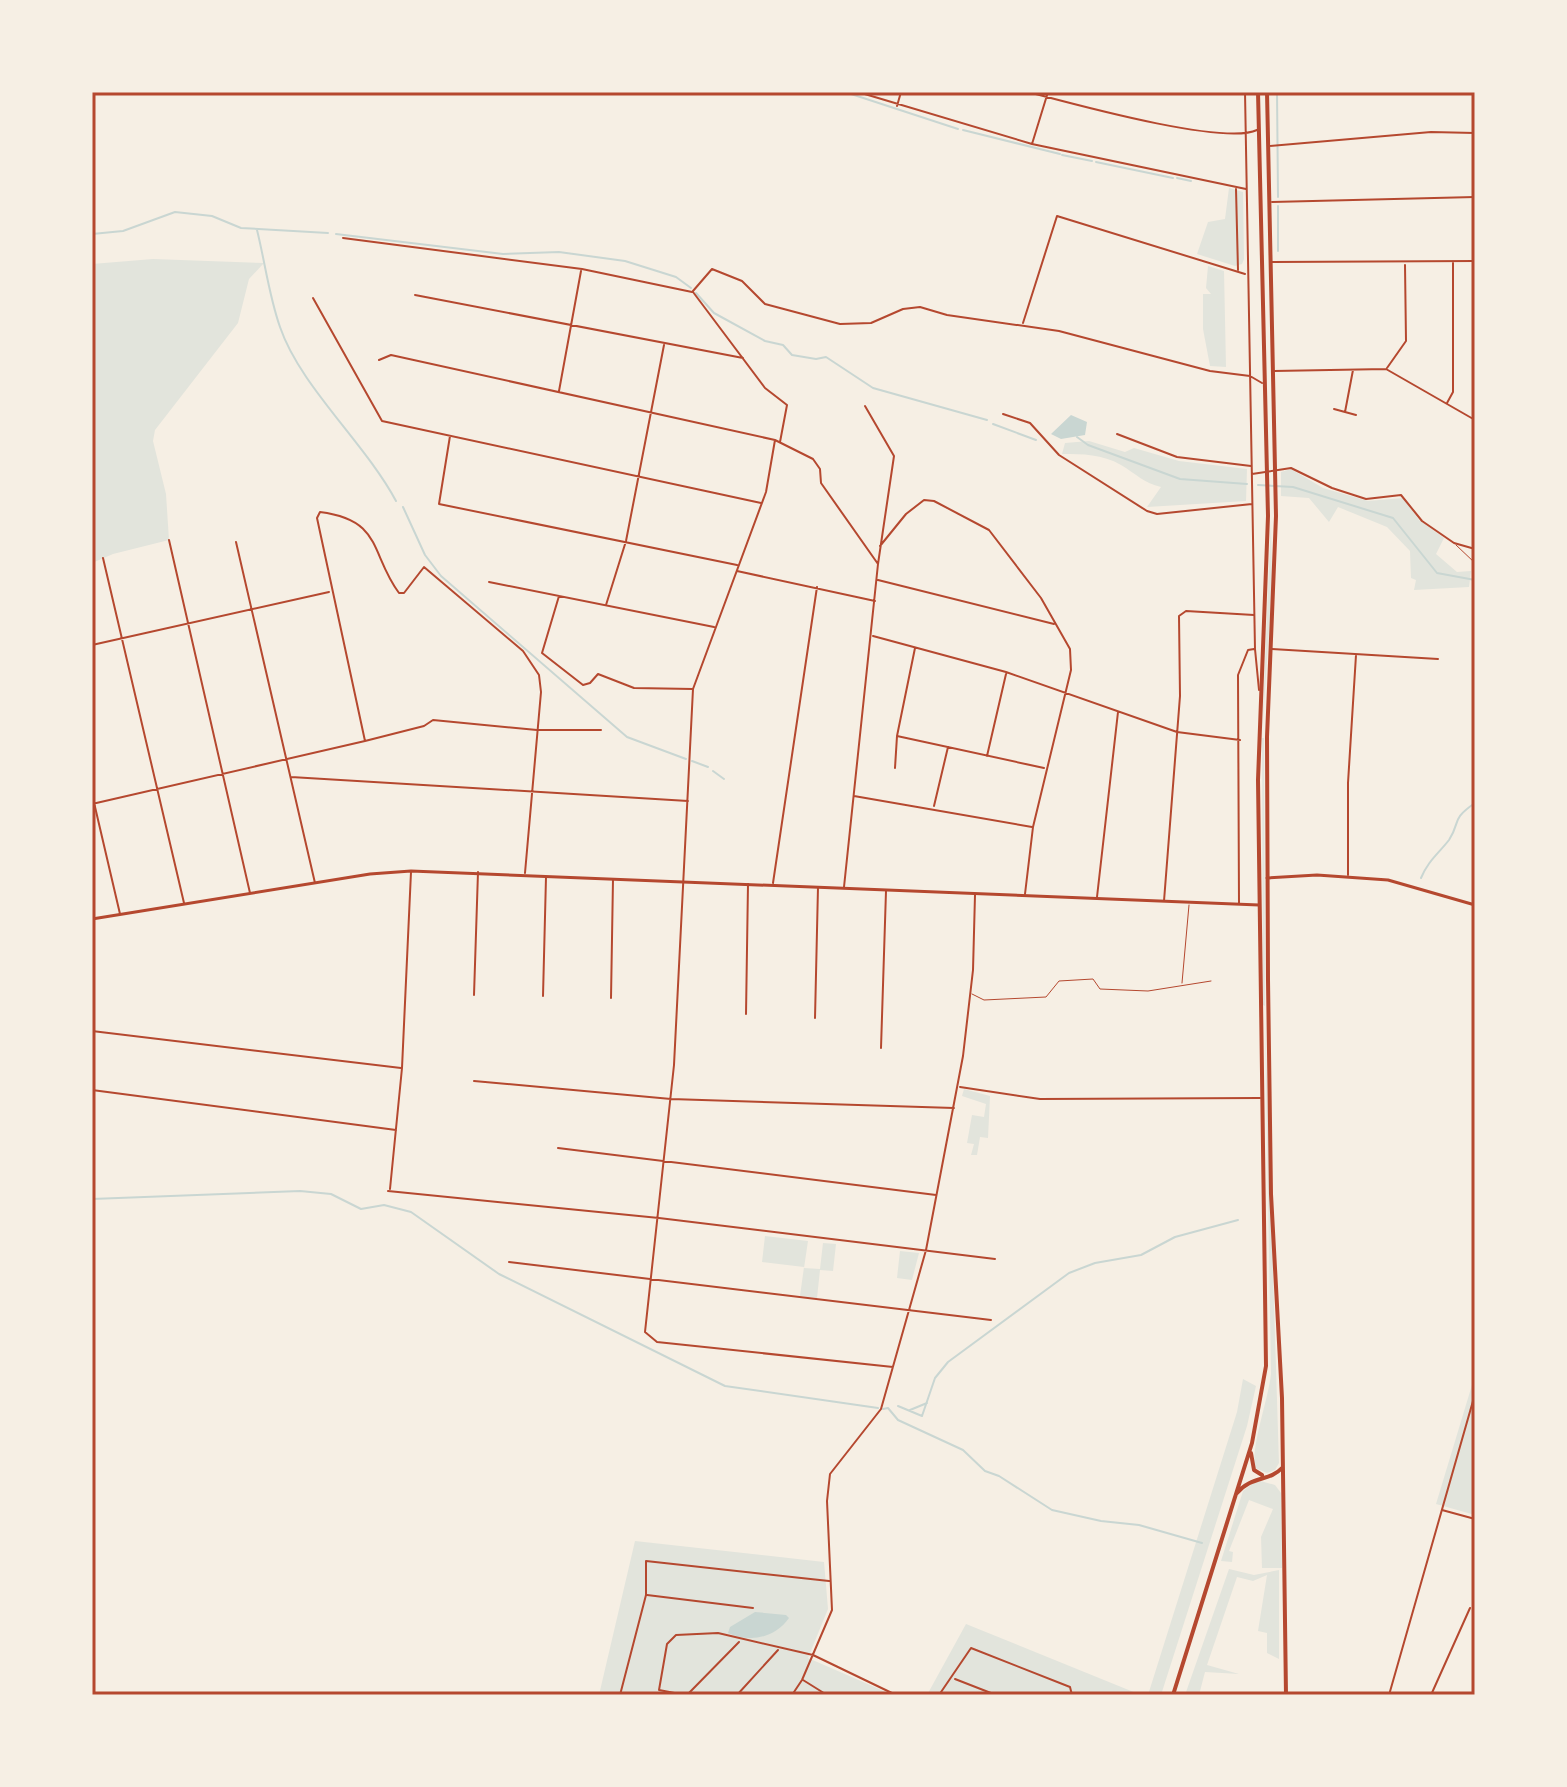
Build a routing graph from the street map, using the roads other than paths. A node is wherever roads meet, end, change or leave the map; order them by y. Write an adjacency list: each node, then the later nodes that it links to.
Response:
1 (858, 92): 9 (street)
2 (901, 92): 9 (street)
3 (1028, 92): 8 (street)
4 (1048, 92): 8 (street)
5 (1245, 92): 11 (street)
6 (1258, 92): 10 (highway)
7 (1267, 92): 15 (highway)
8 (1047, 97): 11 (street); 14 (street)
9 (897, 106): 14 (street)
10 (1260, 126): 11 (street); 13 (highway)
11 (1248, 132): 13 (street); 17 (street)
12 (1475, 133): 15 (street)
13 (1260, 141): 38 (highway)
14 (1032, 144): 16 (street)
15 (1268, 146): 19 (highway)
16 (1236, 187): 17 (street); 26 (street)
17 (1247, 189): 27 (street)
18 (1475, 197): 19 (street)
19 (1269, 202): 22 (highway)
20 (343, 238): 25 (street)
21 (1475, 261): 23 (street)
22 (1270, 262): 24 (street); 39 (highway)
23 (1453, 262): 24 (street); 44 (street)
24 (1405, 263): 37 (street)
25 (582, 269): 28 (street); 32 (street)
26 (1238, 271): 27 (street); 31 (street)
27 (1247, 274): 40 (street)
28 (693, 291): 31 (street); 34 (street)
29 (415, 295): 32 (street)
30 (313, 298): 53 (street)
31 (1023, 324): 40 (street)
32 (572, 326): 33 (street); 43 (street)
33 (664, 344): 34 (street); 47 (street)
34 (743, 358): 55 (street)
35 (379, 360): 43 (street)
36 (1354, 369): 37 (street); 39 (street); 48 (street)
37 (1386, 369): 44 (street)
38 (1265, 370): 41 (street); 42 (highway)
39 (1273, 371): 89 (highway)
40 (1250, 376): 41 (street); 56 (street)
41 (1258, 379): 42 (street)
42 (1265, 387): 95 (highway)
43 (559, 392): 47 (street)
44 (1445, 404): 51 (street)
45 (865, 406): 65 (street)
46 (1334, 409): 48 (street)
47 (651, 412): 54 (street); 58 (street)
48 (1345, 412): 50 (street)
49 (1003, 414): 60 (street)
50 (1356, 415)
51 (1475, 420)
52 (1117, 434): 56 (street)
53 (450, 435): 58 (street); 62 (street)
54 (775, 440): 55 (street); 59 (street)
55 (779, 443): 69 (street)
56 (1252, 466): 57 (street)
57 (1252, 474): 60 (street); 64 (street)
58 (640, 477): 59 (street); 62 (street)
59 (762, 503): 70 (street)
60 (1253, 504): 80 (street)
61 (169, 540): 81 (street)
62 (626, 541): 70 (street); 78 (street)
63 (236, 542): 79 (street)
64 (1454, 543): 66 (street); 68 (lane)
65 (880, 546): 69 (street); 82 (street)
66 (1475, 549)
67 (103, 558): 85 (street)
68 (1475, 563)
69 (878, 564): 72 (street)
70 (738, 566): 71 (street)
71 (736, 571): 74 (street); 83 (street)
72 (877, 580): 77 (street); 82 (street)
73 (489, 582): 76 (street)
74 (817, 587): 77 (street); 128 (street)
75 (330, 592): 79 (street); 97 (street); 102 (street)
76 (559, 596): 78 (street); 93 (street)
77 (875, 601): 84 (street)
78 (606, 605): 83 (street)
79 (252, 607): 81 (street); 105 (street)
80 (1256, 615): 88 (street); 99 (street)
81 (188, 623): 85 (street); 108 (street)
82 (1055, 624): 94 (street)
83 (714, 627): 93 (street)
84 (870, 635): 87 (street); 113 (street)
85 (123, 638): 86 (street); 110 (street)
86 (92, 645)
87 (916, 646): 92 (street); 100 (street)
88 (1255, 649): 95 (street); 101 (street)
89 (1271, 649): 90 (street); 124 (highway)
90 (1356, 655): 91 (street); 122 (street)
91 (1438, 659)
92 (1006, 672): 94 (street); 104 (street)
93 (693, 689): 114 (street)
94 (1065, 692): 96 (street); 107 (street)
95 (1261, 695): 140 (highway)
96 (1118, 711): 99 (street); 135 (street)
97 (537, 730): 98 (street); 102 (street); 111 (street)
98 (601, 730)
99 (1177, 732): 101 (street); 136 (street)
100 (897, 736): 103 (street); 106 (street)
101 (1240, 740): 139 (street)
102 (365, 741): 105 (street)
103 (948, 747): 104 (street); 116 (street)
104 (987, 756): 107 (street)
105 (287, 758): 108 (street); 109 (street)
106 (895, 768)
107 (1046, 769): 117 (street)
108 (222, 772): 110 (street); 132 (street)
109 (291, 777): 111 (street); 126 (street)
110 (157, 787): 115 (street); 138 (street)
111 (531, 793): 114 (street); 120 (street)
112 (92, 794): 115 (street)
113 (854, 796): 116 (street); 130 (street)
114 (688, 801): 125 (street)
115 (93, 804): 142 (street)
116 (933, 807): 117 (street)
117 (1033, 827): 134 (street)
118 (411, 871): 119 (street); 126 (street); 154 (street)
119 (478, 872): 120 (street); 147 (street)
120 (525, 874): 121 (street)
121 (546, 875): 123 (street); 148 (street)
122 (1348, 876): 124 (street); 141 (street)
123 (613, 878): 125 (street); 149 (street)
124 (1267, 878): 175 (highway)
125 (682, 881): 127 (street); 159 (street)
126 (315, 883): 132 (street)
127 (748, 883): 128 (street); 150 (street)
128 (772, 885): 129 (street)
129 (818, 887): 130 (street); 151 (street)
130 (843, 888): 131 (street)
131 (886, 889): 133 (street); 153 (street)
132 (250, 893): 138 (street)
133 (975, 893): 134 (street); 146 (street)
134 (1025, 895): 135 (street)
135 (1097, 898): 136 (street)
136 (1164, 901): 137 (street)
137 (1190, 902): 139 (street); 145 (lane)
138 (184, 904): 142 (street)
139 (1239, 904): 140 (street)
140 (1259, 905): 158 (highway)
141 (1475, 905)
142 (120, 914): 143 (street)
143 (92, 919)
144 (1211, 981): 145 (lane)
145 (1183, 985): 146 (lane)
146 (970, 993): 156 (street)
147 (474, 995)
148 (543, 996)
149 (611, 998)
150 (746, 1014)
151 (815, 1018)
152 (92, 1031): 154 (street)
153 (881, 1048)
154 (402, 1068): 161 (street)
155 (474, 1081): 159 (street)
156 (959, 1087): 158 (street); 160 (street)
157 (92, 1090): 161 (street)
158 (1262, 1098): 174 (highway)
159 (671, 1099): 160 (street); 163 (street)
160 (955, 1108): 164 (street)
161 (396, 1130): 165 (street)
162 (558, 1148): 163 (street)
163 (665, 1161): 164 (street); 165 (street)
164 (937, 1195): 166 (street)
165 (659, 1218): 166 (street); 169 (street)
166 (926, 1250): 167 (street); 170 (street)
167 (995, 1259)
168 (509, 1262): 169 (street)
169 (651, 1279): 170 (street); 172 (street)
170 (908, 1310): 171 (street); 172 (street)
171 (991, 1320)
172 (893, 1367): 180 (street)
173 (1475, 1394): 178 (street)
174 (1252, 1443): 176 (highway); 177 (highway)
175 (1284, 1466): 176 (highway); 199 (highway)
176 (1267, 1477): 177 (highway)
177 (1235, 1496): 198 (highway)
178 (1441, 1510): 179 (street); 200 (street)
179 (1475, 1519)
180 (829, 1581): 181 (street); 186 (street)
181 (646, 1595): 182 (street); 189 (street)
182 (753, 1608)
183 (1470, 1608): 201 (street)
184 (741, 1641): 185 (street); 190 (street); 190 (street)
185 (779, 1649): 186 (street); 191 (street)
186 (813, 1655): 188 (street); 194 (street)
187 (954, 1678): 195 (street); 196 (street); 197 (street)
188 (802, 1680): 192 (street); 193 (street)
189 (620, 1695)
190 (686, 1695)
191 (737, 1695)
192 (792, 1695)
193 (827, 1695)
194 (896, 1695)
195 (939, 1695)
196 (996, 1695)
197 (1072, 1695)
198 (1173, 1695)
199 (1286, 1695)
200 (1389, 1695)
201 (1431, 1695)

